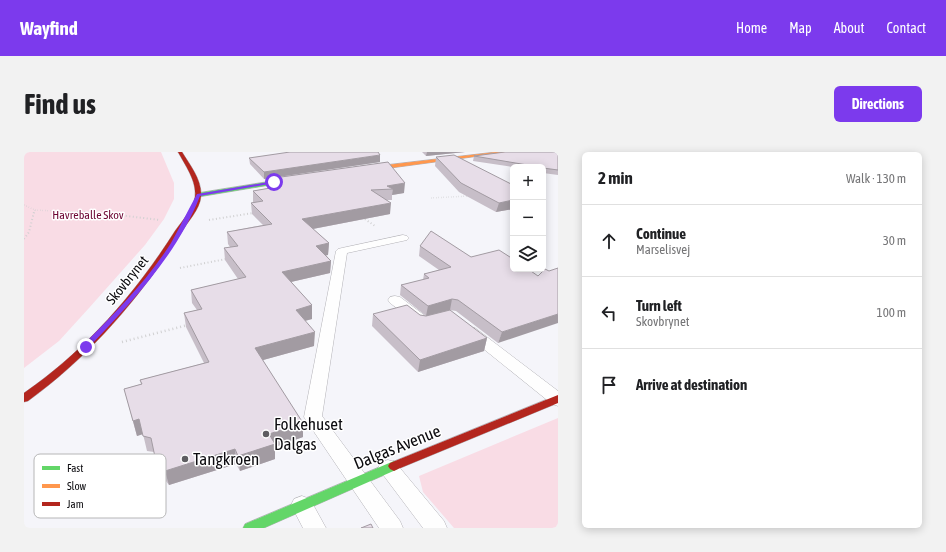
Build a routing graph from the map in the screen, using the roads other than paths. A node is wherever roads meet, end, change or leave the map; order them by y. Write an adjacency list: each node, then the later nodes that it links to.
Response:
1 (180, 152): 5 (street)
2 (507, 152): 3 (street)
3 (350, 171)
4 (312, 177): 5 (street)
5 (198, 195): 10 (street, Skovbrynet)
6 (399, 239): 13 (lane)
7 (395, 300): 9 (lane)
8 (456, 320): 11 (lane)
9 (431, 321)
10 (24, 398)
11 (558, 400): 12 (street, Dalgas Avenue)
12 (388, 468): 13 (street, Dalgas Avenue); 18 (lane)
13 (358, 480): 14 (street, Dalgas Avenue); 17 (lane)
14 (302, 505): 15 (street, Dalgas Avenue); 16 (lane)
15 (258, 527)
16 (315, 528)
17 (392, 528)
18 (436, 528)

